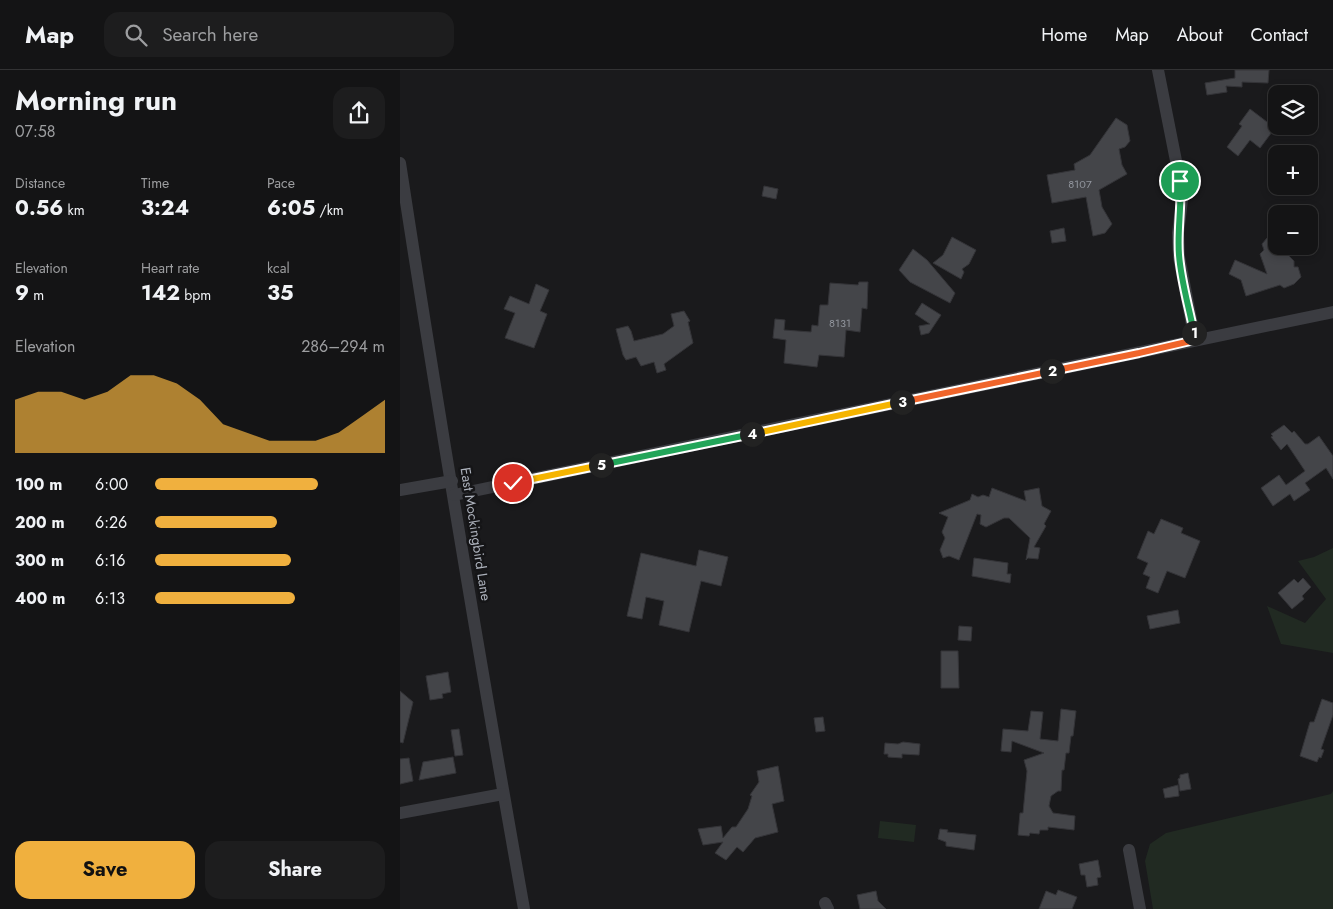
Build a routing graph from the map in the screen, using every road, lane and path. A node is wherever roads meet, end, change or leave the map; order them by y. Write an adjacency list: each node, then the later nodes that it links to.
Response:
1 (1158, 70): 4 (street)
2 (400, 163): 5 (street, East Mockingbird Lane)
3 (1333, 312): 4 (street)
4 (1195, 340): 7 (street)
5 (452, 481): 6 (street); 7 (street, East Mockingbird Lane)
6 (400, 490)
7 (454, 495): 8 (street, East Mockingbird Lane)
8 (503, 794): 9 (street); 11 (street, East Mockingbird Lane)
9 (400, 813)
10 (1129, 850): 12 (street)
11 (524, 909)
12 (1140, 909)

